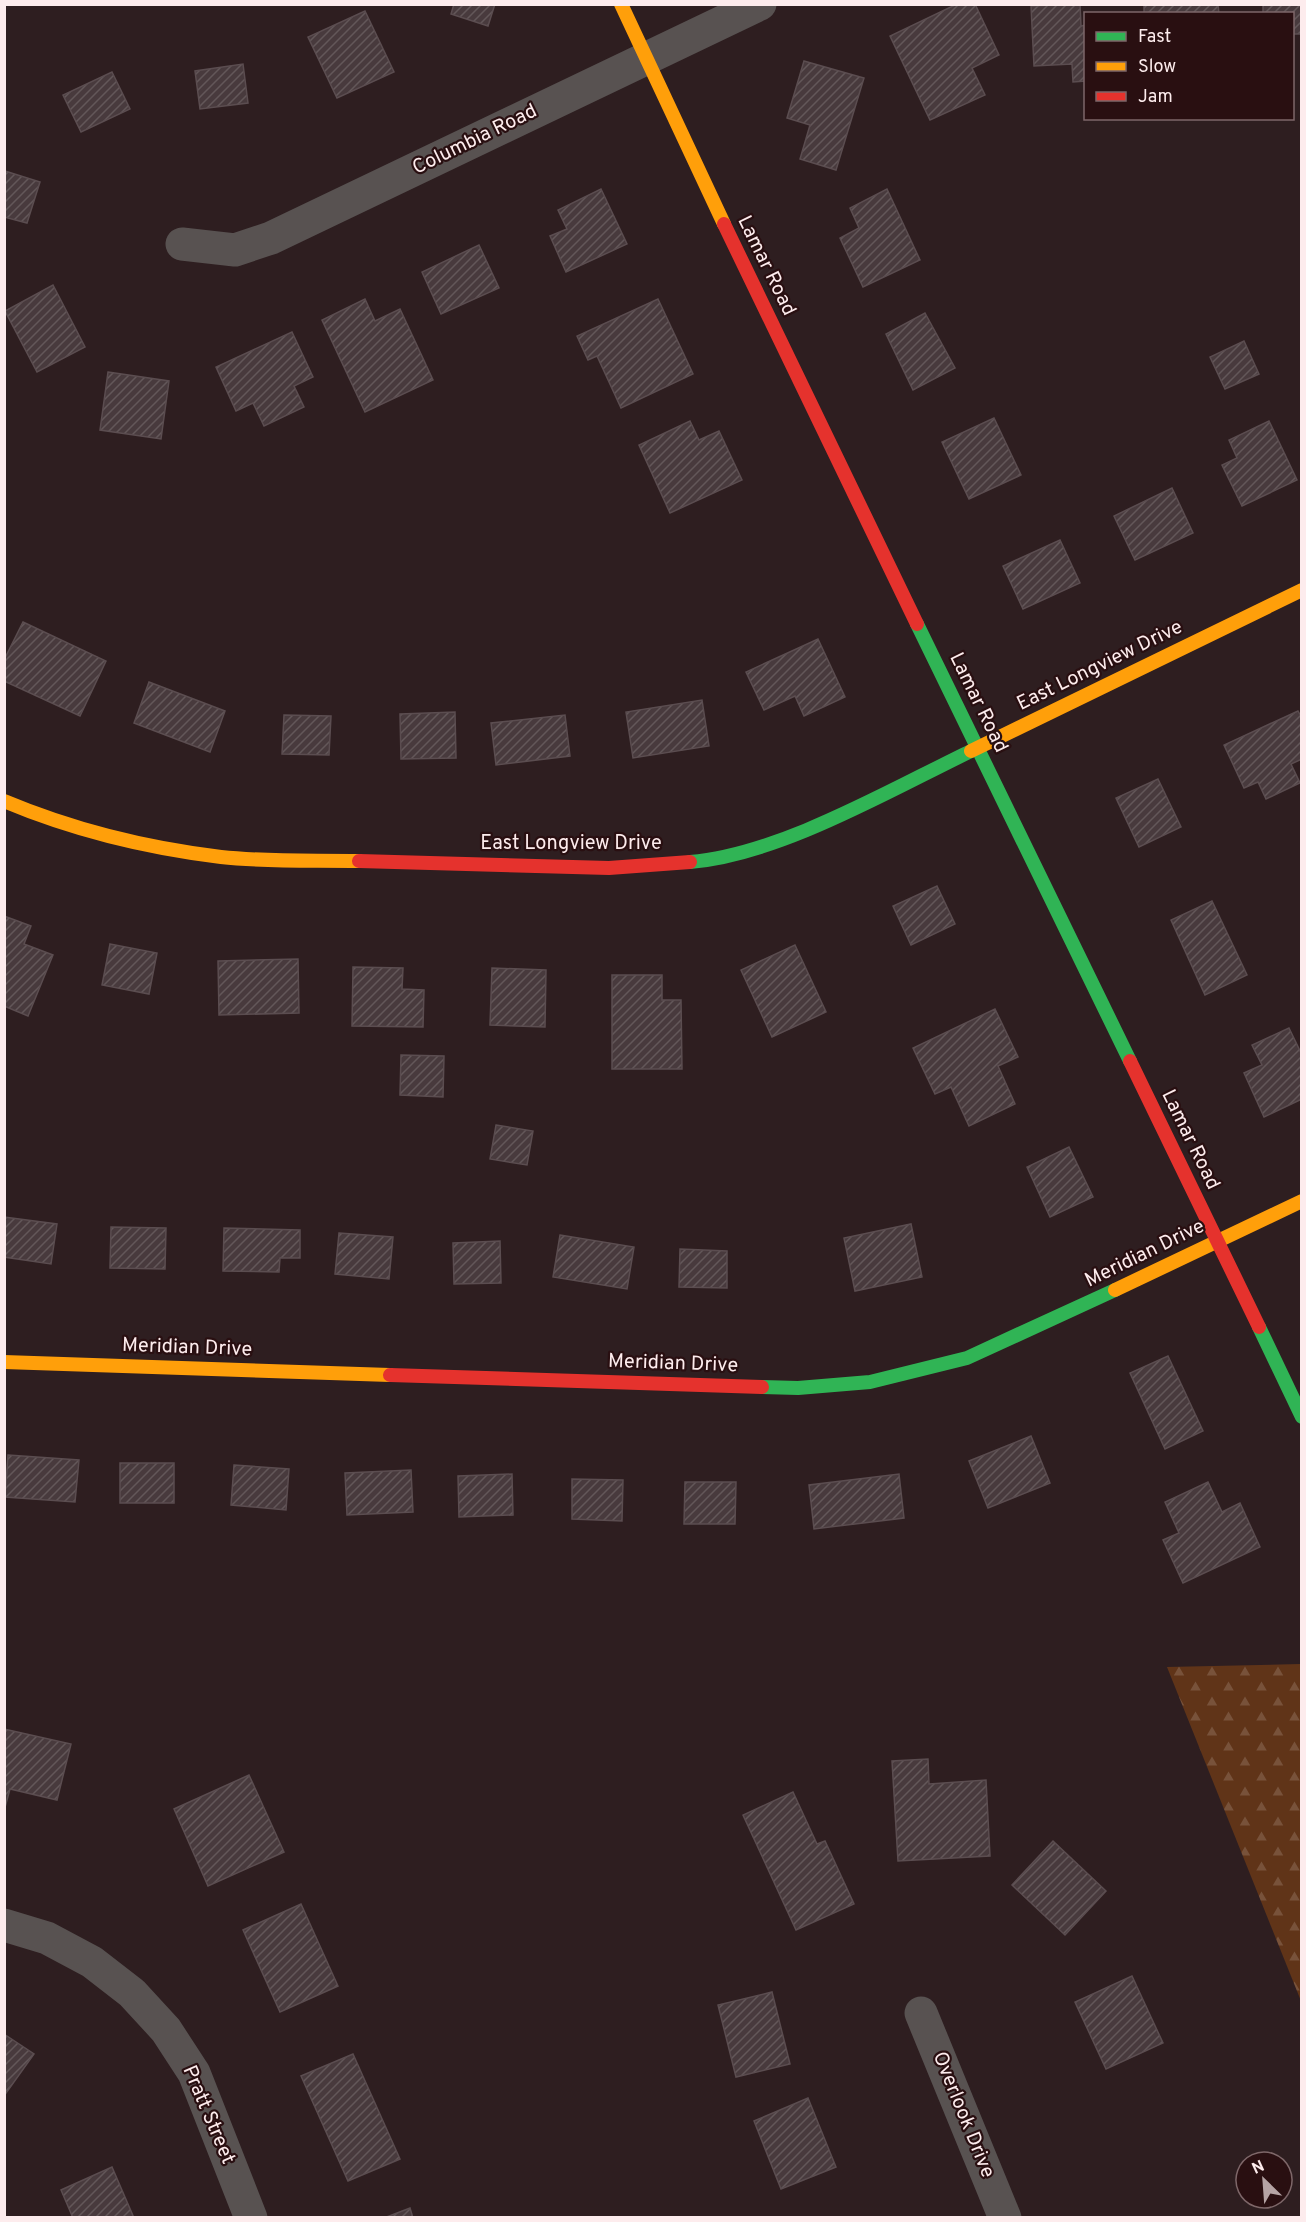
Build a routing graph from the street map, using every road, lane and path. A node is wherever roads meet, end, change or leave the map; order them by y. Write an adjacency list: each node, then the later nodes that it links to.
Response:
1 (621, 4): 3 (street, Lamar Road)
2 (760, 4): 3 (street, Columbia Road)
3 (646, 58): 4 (street, Columbia Road); 6 (street, Lamar Road)
4 (182, 244)
5 (1302, 590): 6 (street, East Longview Drive)
6 (978, 747): 7 (street, East Longview Drive); 9 (street, Lamar Road)
7 (4, 801)
8 (1302, 1201): 9 (street, Meridian Drive)
9 (1217, 1241): 10 (street, Meridian Drive); 11 (street, Lamar Road)
10 (4, 1362)
11 (1302, 1417)
12 (4, 1925): 14 (street, Pratt Street)
13 (921, 2013): 15 (street, Overlook Drive)
14 (251, 2217)
15 (1005, 2217)

